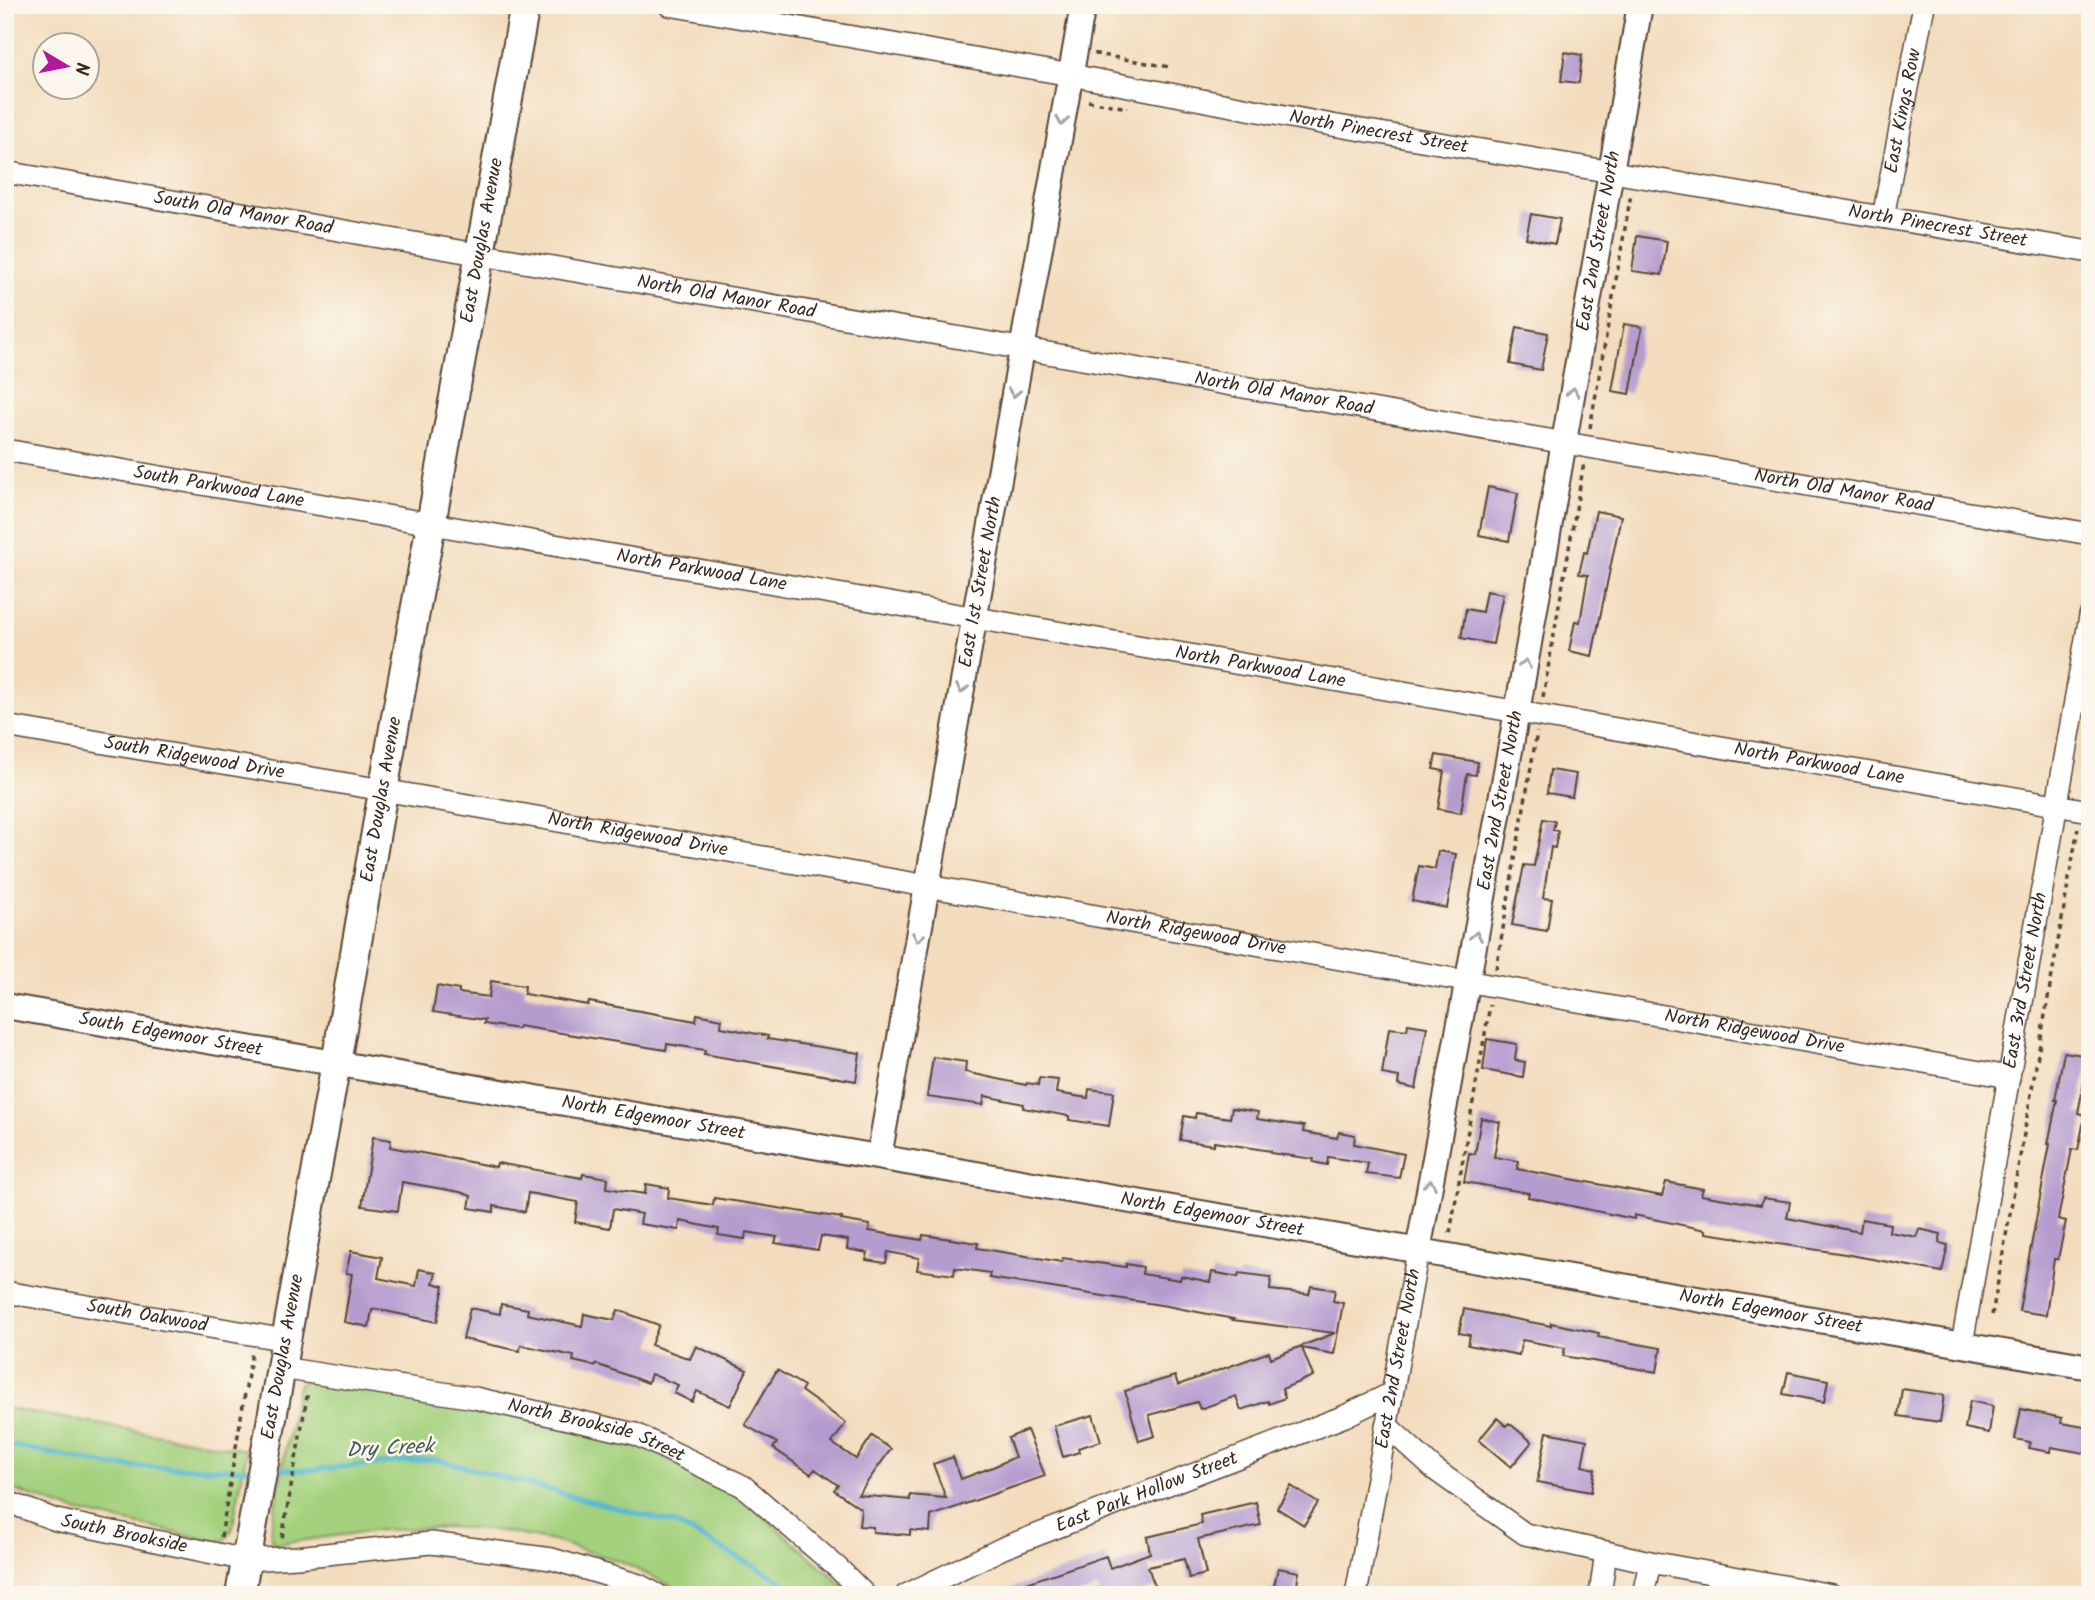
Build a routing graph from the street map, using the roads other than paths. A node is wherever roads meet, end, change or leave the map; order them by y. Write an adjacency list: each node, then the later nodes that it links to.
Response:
1 (526, 5): 10 (main road, East Douglas Avenue)
2 (669, 5): 6 (street, North Pinecrest Street)
3 (1083, 5): 6 (street, East 1st Street North)
4 (1640, 5): 8 (street, East 2nd Street North)
5 (1924, 5): 9 (street, East Kings Row)
6 (1070, 75): 8 (street, North Pinecrest Street); 12 (street, East 1st Street North, one-way to 12)
7 (5, 172): 10 (street, South Old Manor Road)
8 (1622, 174): 9 (street, North Pinecrest Street); 13 (street, East 2nd Street North, one-way to 8)
9 (1883, 217): 11 (street, North Pinecrest Street)
10 (481, 253): 12 (street, North Old Manor Road); 15 (main road, East Douglas Avenue)
11 (2090, 253)
12 (1022, 348): 13 (street, North Old Manor Road); 18 (street, East 1st Street North, one-way to 18)
13 (1576, 445): 16 (street, North Old Manor Road); 19 (street, East 2nd Street North, one-way to 13)
14 (5, 450): 15 (street, South Parkwood Lane)
15 (431, 523): 18 (street, North Parkwood Lane); 21 (main road, East Douglas Avenue)
16 (2090, 534)
17 (2090, 616): 22 (street, East 3rd Street North)
18 (974, 617): 19 (street, North Parkwood Lane); 24 (street, East 1st Street North, one-way to 24)
19 (1528, 714): 22 (street, North Parkwood Lane); 25 (street, East 2nd Street North, one-way to 19)
20 (5, 726): 21 (street, South Ridgewood Drive)
21 (383, 790): 24 (street, North Ridgewood Drive); 27 (main road, East Douglas Avenue)
22 (2057, 806): 23 (street, North Parkwood Lane); 28 (street, East 3rd Street North)
23 (2085, 811)
24 (927, 886): 25 (street, North Ridgewood Drive); 29 (street, East 1st Street North, one-way to 29)
25 (1467, 982): 28 (street, North Ridgewood Drive); 30 (street, East 2nd Street North, one-way to 25)
26 (5, 1006): 27 (street, South Edgemoor Street)
27 (336, 1063): 29 (street, North Edgemoor Street); 33 (main road, East Douglas Avenue)
28 (2009, 1077): 32 (street, East 3rd Street North)
29 (879, 1157): 30 (street, North Edgemoor Street)
30 (1418, 1251): 32 (street, North Edgemoor Street); 35 (street, East 2nd Street North)
31 (5, 1292): 33 (street, South Oakwood)
32 (1962, 1344): 34 (street, North Edgemoor Street)
33 (284, 1354): 39 (main road, East Douglas Avenue); 43 (street, North Brookside Street)
34 (2090, 1367)
35 (1392, 1393): 36 (street, East 2nd Street North); 44 (street, East Park Hollow Street)
36 (1386, 1425): 38 (street); 45 (street, East 2nd Street North)
37 (5, 1501): 39 (street, South Brookside)
38 (1606, 1552): 40 (street); 46 (street)
39 (246, 1559): 41 (main road, East Douglas Avenue); 42 (street)
40 (1650, 1562): 47 (street); 48 (street)
41 (240, 1595)
42 (658, 1595)
43 (864, 1595)
44 (906, 1595)
45 (1356, 1595)
46 (1600, 1595)
47 (1643, 1595)
48 (1832, 1595)

